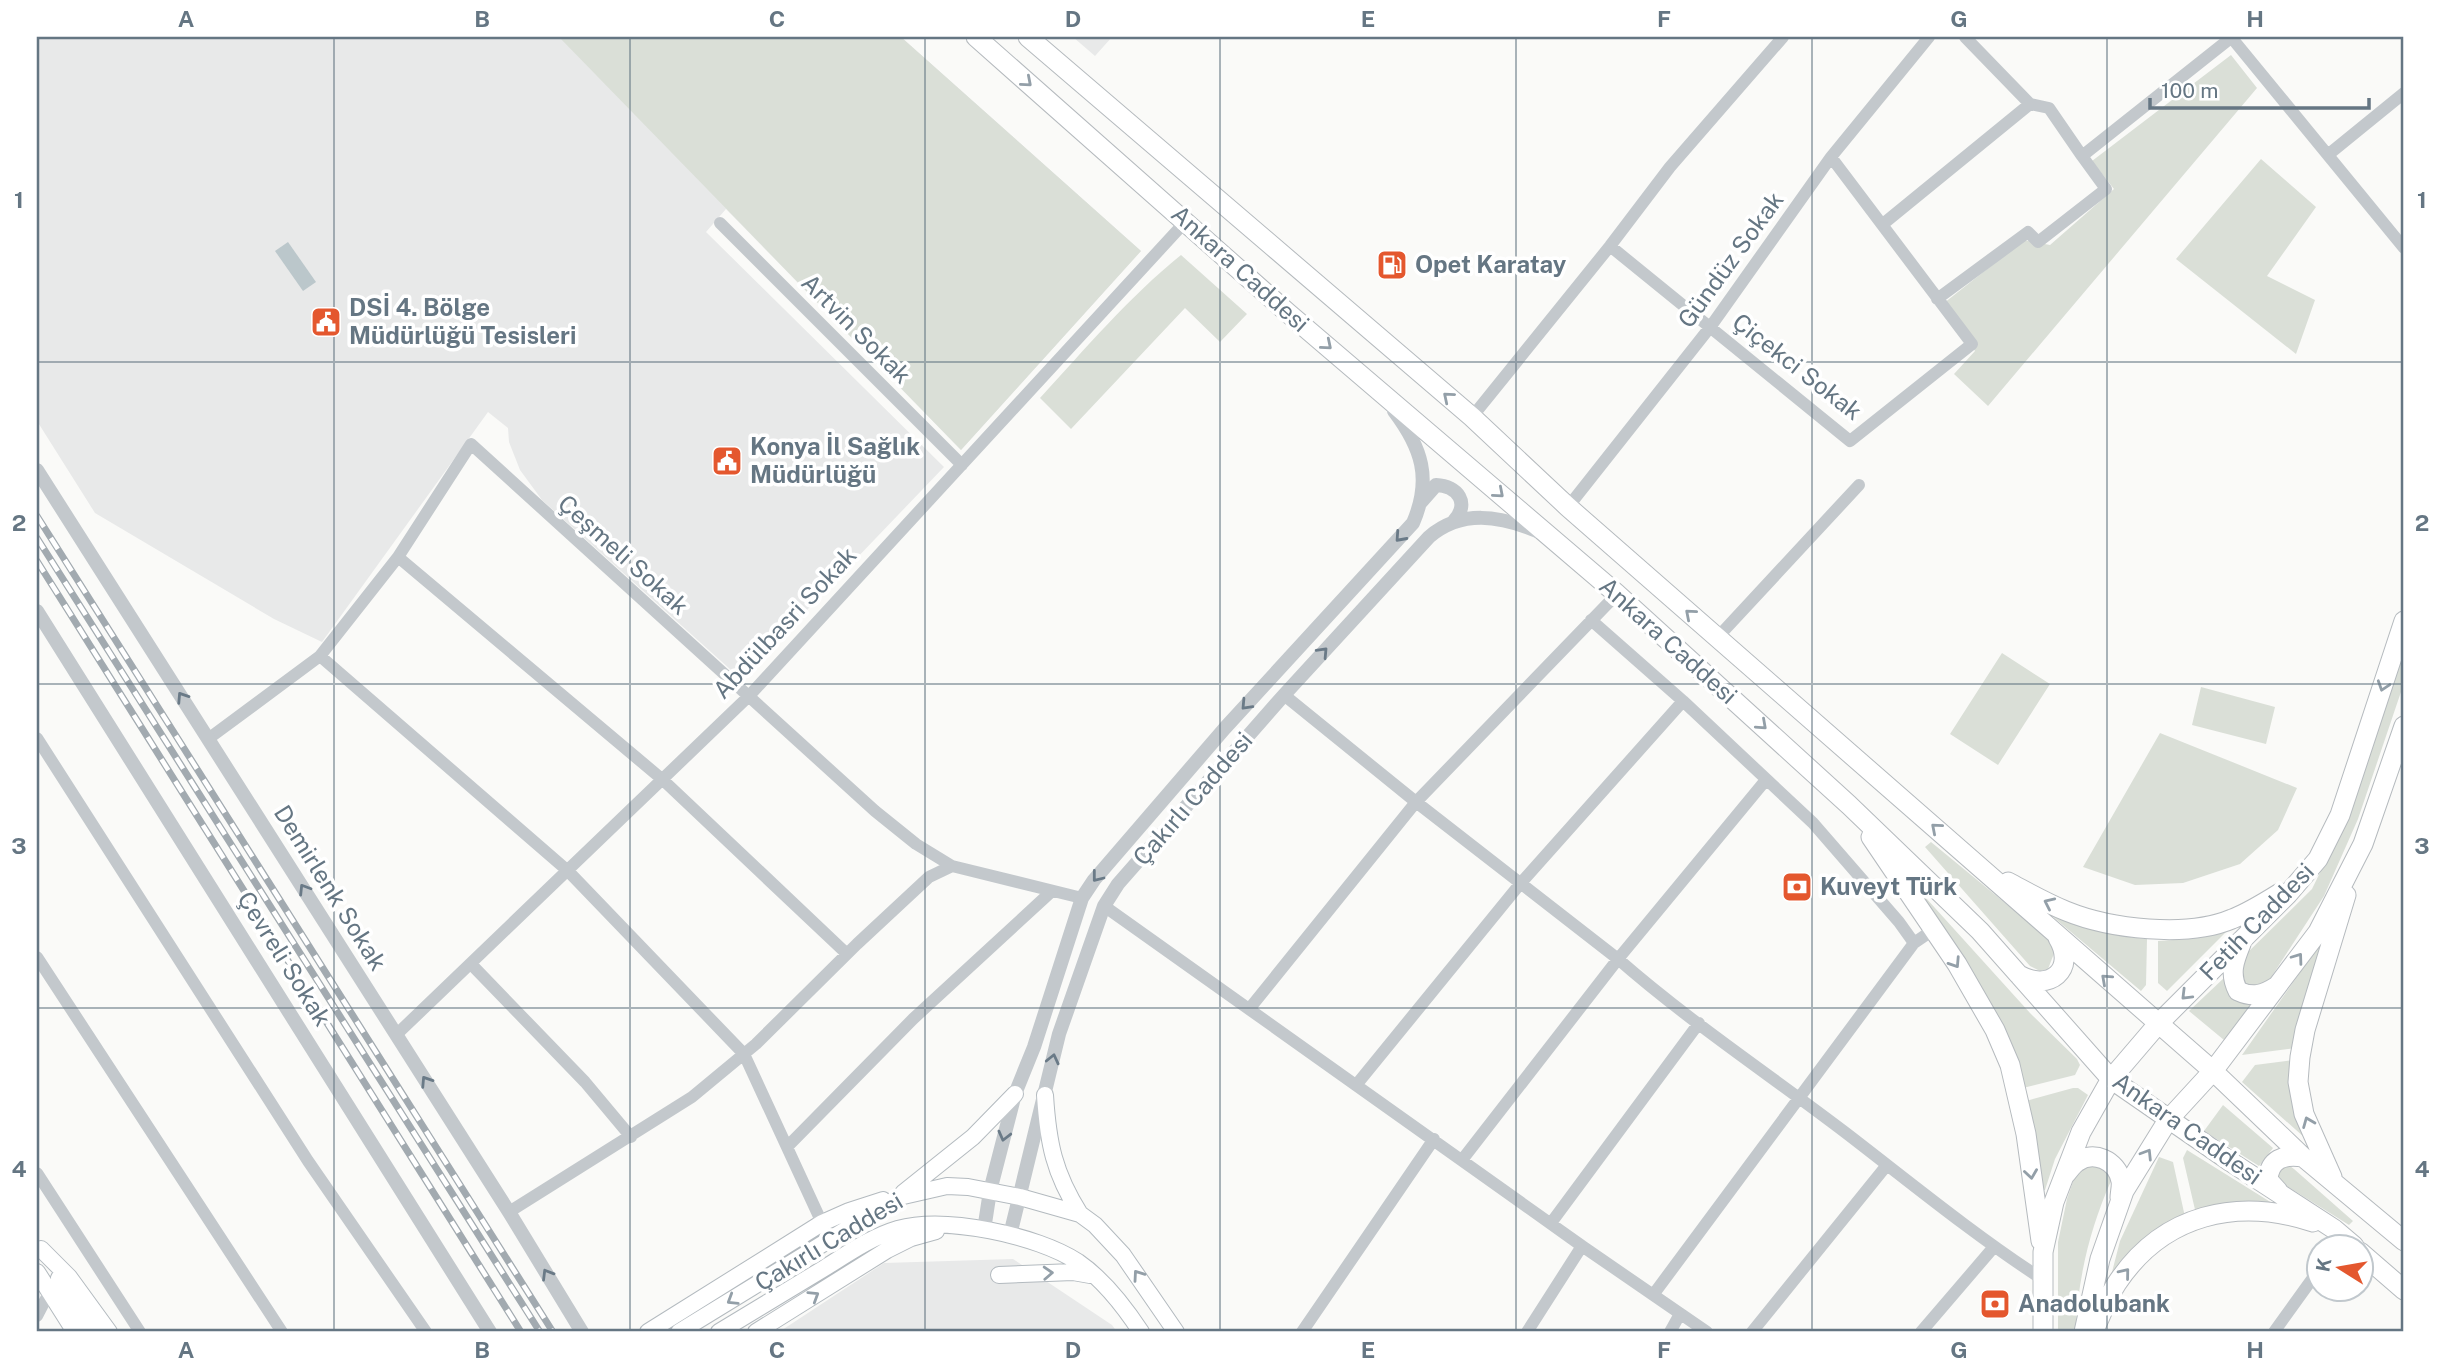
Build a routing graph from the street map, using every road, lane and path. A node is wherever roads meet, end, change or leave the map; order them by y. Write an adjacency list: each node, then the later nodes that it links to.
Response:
1 (976, 37): 12 (main road, Ankara Caddesi, one-way to 12)
2 (1028, 37): 20 (main road, Ankara Caddesi, one-way to 2)
3 (1783, 37): 15 (street)
4 (1929, 37): 11 (street, Gündüz Sokak)
5 (1965, 37): 8 (street)
6 (2231, 37): 9 (street); 10 (street)
7 (2404, 93): 9 (street)
8 (2031, 104): 10 (street); 14 (street)
9 (2329, 153): 16 (street)
10 (2082, 156): 17 (street)
11 (1831, 157): 14 (street, Çiçekci Sokak); 18 (street, Gündüz Sokak)
12 (1186, 221): 19 (main road, Ankara Caddesi, one-way to 19); 21 (street, Abdülbasri Sokak)
13 (720, 223): 21 (street, Artvin Sokak)
14 (1884, 224): 17 (street, Çiçekci Sokak)
15 (1610, 246): 18 (street, Çiçekci Sokak); 20 (street)
16 (2404, 248)
17 (1937, 299): 18 (street, Çiçekci Sokak)
18 (1711, 326): 25 (street, Gündüz Sokak)
19 (1379, 390): 24 (street, Çakırlı Caddesi); 27 (main road, Ankara Caddesi, one-way to 27)
20 (1472, 417): 25 (main road, Ankara Caddesi)
21 (962, 465): 36 (street, Abdülbasri Sokak)
22 (37, 470): 40 (street, Demirlenk Sokak, one-way to 22)
23 (1859, 485): 33 (street)
24 (1421, 502): 26 (street); 52 (street, Çakırlı Caddesi, one-way to 52)
25 (1568, 507): 33 (main road, Ankara Caddesi, one-way to 25)
26 (1454, 521): 27 (street); 35 (street, Çakırlı Caddesi, one-way to 26)
27 (1549, 536): 29 (main road, Ankara Caddesi)
28 (398, 557): 34 (street, Çeşmeli Sokak); 36 (street, Çeşmeli Sokak); 41 (street)
29 (1617, 594): 31 (street); 44 (main road, Ankara Caddesi, one-way to 44)
30 (37, 611): 121 (street, Çevreli Sokak)
31 (1591, 620): 37 (street); 43 (street)
32 (2404, 621): 49 (main road, Fetih Caddesi, one-way to 49)
33 (1717, 638): 48 (main road, Ankara Caddesi, one-way to 33)
34 (320, 656): 40 (street, Çeşmeli Sokak); 47 (street)
35 (1284, 695): 43 (street); 53 (street, Çakırlı Caddesi)
36 (749, 696): 41 (street, Abdülbasri Sokak); 46 (street, Çeşmeli Sokak)
37 (1683, 701): 42 (street); 50 (street)
38 (2404, 726): 45 (main road, Fetih Caddesi)
39 (37, 738): 120 (street)
40 (208, 739): 67 (street, Demirlenk Sokak, one-way to 40)
41 (663, 780): 47 (street, Abdülbasri Sokak); 58 (street)
42 (1765, 781): 57 (street); 60 (street)
43 (1416, 802): 50 (street); 64 (street)
44 (1849, 804): 54 (main road); 62 (main road, Ankara Caddesi)
45 (2356, 858): 63 (main road, Fetih Caddesi, one-way to 45); 84 (main road, one-way to 45)
46 (952, 866): 51 (street, Çeşmeli Sokak); 58 (street)
47 (568, 871): 61 (street, Abdülbasri Sokak); 68 (street)
48 (1984, 871): 49 (main road, one-way to 48); 55 (main road, Ankara Caddesi)
49 (2298, 882): 56 (main road, Fetih Caddesi)
50 (1520, 884): 60 (street); 71 (street)
51 (1052, 891): 52 (street, Çeşmeli Sokak); 78 (street)
52 (1082, 898): 72 (street, Çakırlı Caddesi)
53 (1104, 906): 64 (street); 73 (street, Çakırlı Caddesi, one-way to 53)
54 (1933, 930): 57 (street); 103 (main road, one-way to 103)
55 (2055, 933): 62 (main road); 66 (main road, Ankara Caddesi, one-way to 55)
56 (2245, 937): 63 (main road); 66 (main road, Fetih Caddesi, one-way to 66)
57 (1914, 943): 74 (street)
58 (847, 954): 68 (street)
59 (37, 957): 119 (street)
60 (1618, 959): 65 (street); 80 (street)
61 (471, 964): 67 (street, Abdülbasri Sokak); 76 (street)
62 (2015, 973): 70 (main road, Ankara Caddesi)
63 (2278, 985): 69 (main road, Fetih Caddesi)
64 (1250, 1008): 71 (street)
65 (1699, 1023): 74 (street); 93 (street)
66 (2158, 1024): 69 (main road, Ankara Caddesi); 70 (main road, Fetih Caddesi)
67 (396, 1035): 90 (street, Demirlenk Sokak, one-way to 67)
68 (744, 1054): 76 (street); 78 (street)
69 (2213, 1071): 75 (main road, Fetih Caddesi); 79 (main road, Ankara Caddesi)
70 (2111, 1079): 75 (main road, Ankara Caddesi); 83 (main road, Fetih Caddesi)
71 (1357, 1084): 77 (street)
72 (1015, 1094): 85 (street, Çakırlı Caddesi, one-way to 85); 87 (main road)
73 (1045, 1095): 88 (street, Çakırlı Caddesi); 91 (main road)
74 (1799, 1098): 81 (street); 112 (street)
75 (2168, 1120): 86 (main road, Ankara Caddesi); 89 (main road, Fetih Caddesi, one-way to 75)
76 (631, 1137): 90 (street)
77 (1434, 1139): 80 (street); 129 (street)
78 (787, 1147): 92 (street)
79 (2303, 1157): 84 (main road, Ankara Caddesi); 86 (main road)
80 (1462, 1160): 93 (street)
81 (1886, 1165): 102 (street); 133 (street)
82 (37, 1173): 118 (street)
83 (2062, 1181): 89 (main road); 103 (main road, Fetih Caddesi)
84 (2335, 1184): 99 (main road, Ankara Caddesi)
85 (990, 1191): 87 (main road, Çakırlı Caddesi); 88 (main road); 96 (street, Çakırlı Caddesi)
86 (2280, 1192): 95 (main road, Ankara Caddesi)
87 (899, 1197): 92 (main road); 124 (main road, Çakırlı Caddesi, one-way to 124)
88 (1020, 1197): 91 (main road); 98 (street, Çakırlı Caddesi)
89 (2119, 1206): 136 (main road, Fetih Caddesi)
90 (509, 1212): 122 (street, Demirlenk Sokak, one-way to 90)
91 (1080, 1214): 128 (main road, one-way to 91)
92 (822, 1223): 123 (main road)
93 (1551, 1223): 100 (street)
94 (962, 1226): 96 (main road, Çakırlı Caddesi); 125 (main road, Çakırlı Caddesi); 126 (main road, one-way to 94)
95 (2334, 1229): 97 (main road, Ankara Caddesi); 137 (main road, one-way to 95)
96 (984, 1230): 98 (main road)
97 (2337, 1232)
98 (1010, 1235): 107 (main road)
99 (2404, 1241)
100 (1582, 1245): 112 (street); 130 (street)
101 (39, 1247): 116 (main road); 117 (main road)
102 (1993, 1248): 108 (street); 134 (street)
103 (2043, 1252): 108 (main road)
104 (2374, 1263): 110 (main road)
105 (37, 1272): 111 (main road)
106 (999, 1275): 107 (main road, one-way to 107)
107 (1096, 1277): 127 (main road)
108 (2042, 1279): 135 (main road)
109 (2304, 1290): 138 (street)
110 (2404, 1290)
111 (50, 1291): 114 (street); 115 (main road)
112 (1653, 1295): 113 (street)
113 (1680, 1314): 131 (street); 132 (street)
114 (37, 1316)
115 (75, 1332)
116 (93, 1332)
117 (109, 1332)
118 (140, 1332)
119 (282, 1332)
120 (426, 1332)
121 (490, 1332)
122 (582, 1332)
123 (648, 1332)
124 (679, 1332)
125 (719, 1332)
126 (756, 1332)
127 (1141, 1332)
128 (1176, 1332)
129 (1302, 1332)
130 (1527, 1332)
131 (1670, 1332)
132 (1707, 1332)
133 (1752, 1332)
134 (1921, 1332)
135 (2043, 1332)
136 (2084, 1332)
137 (2093, 1332)
138 (2274, 1332)

